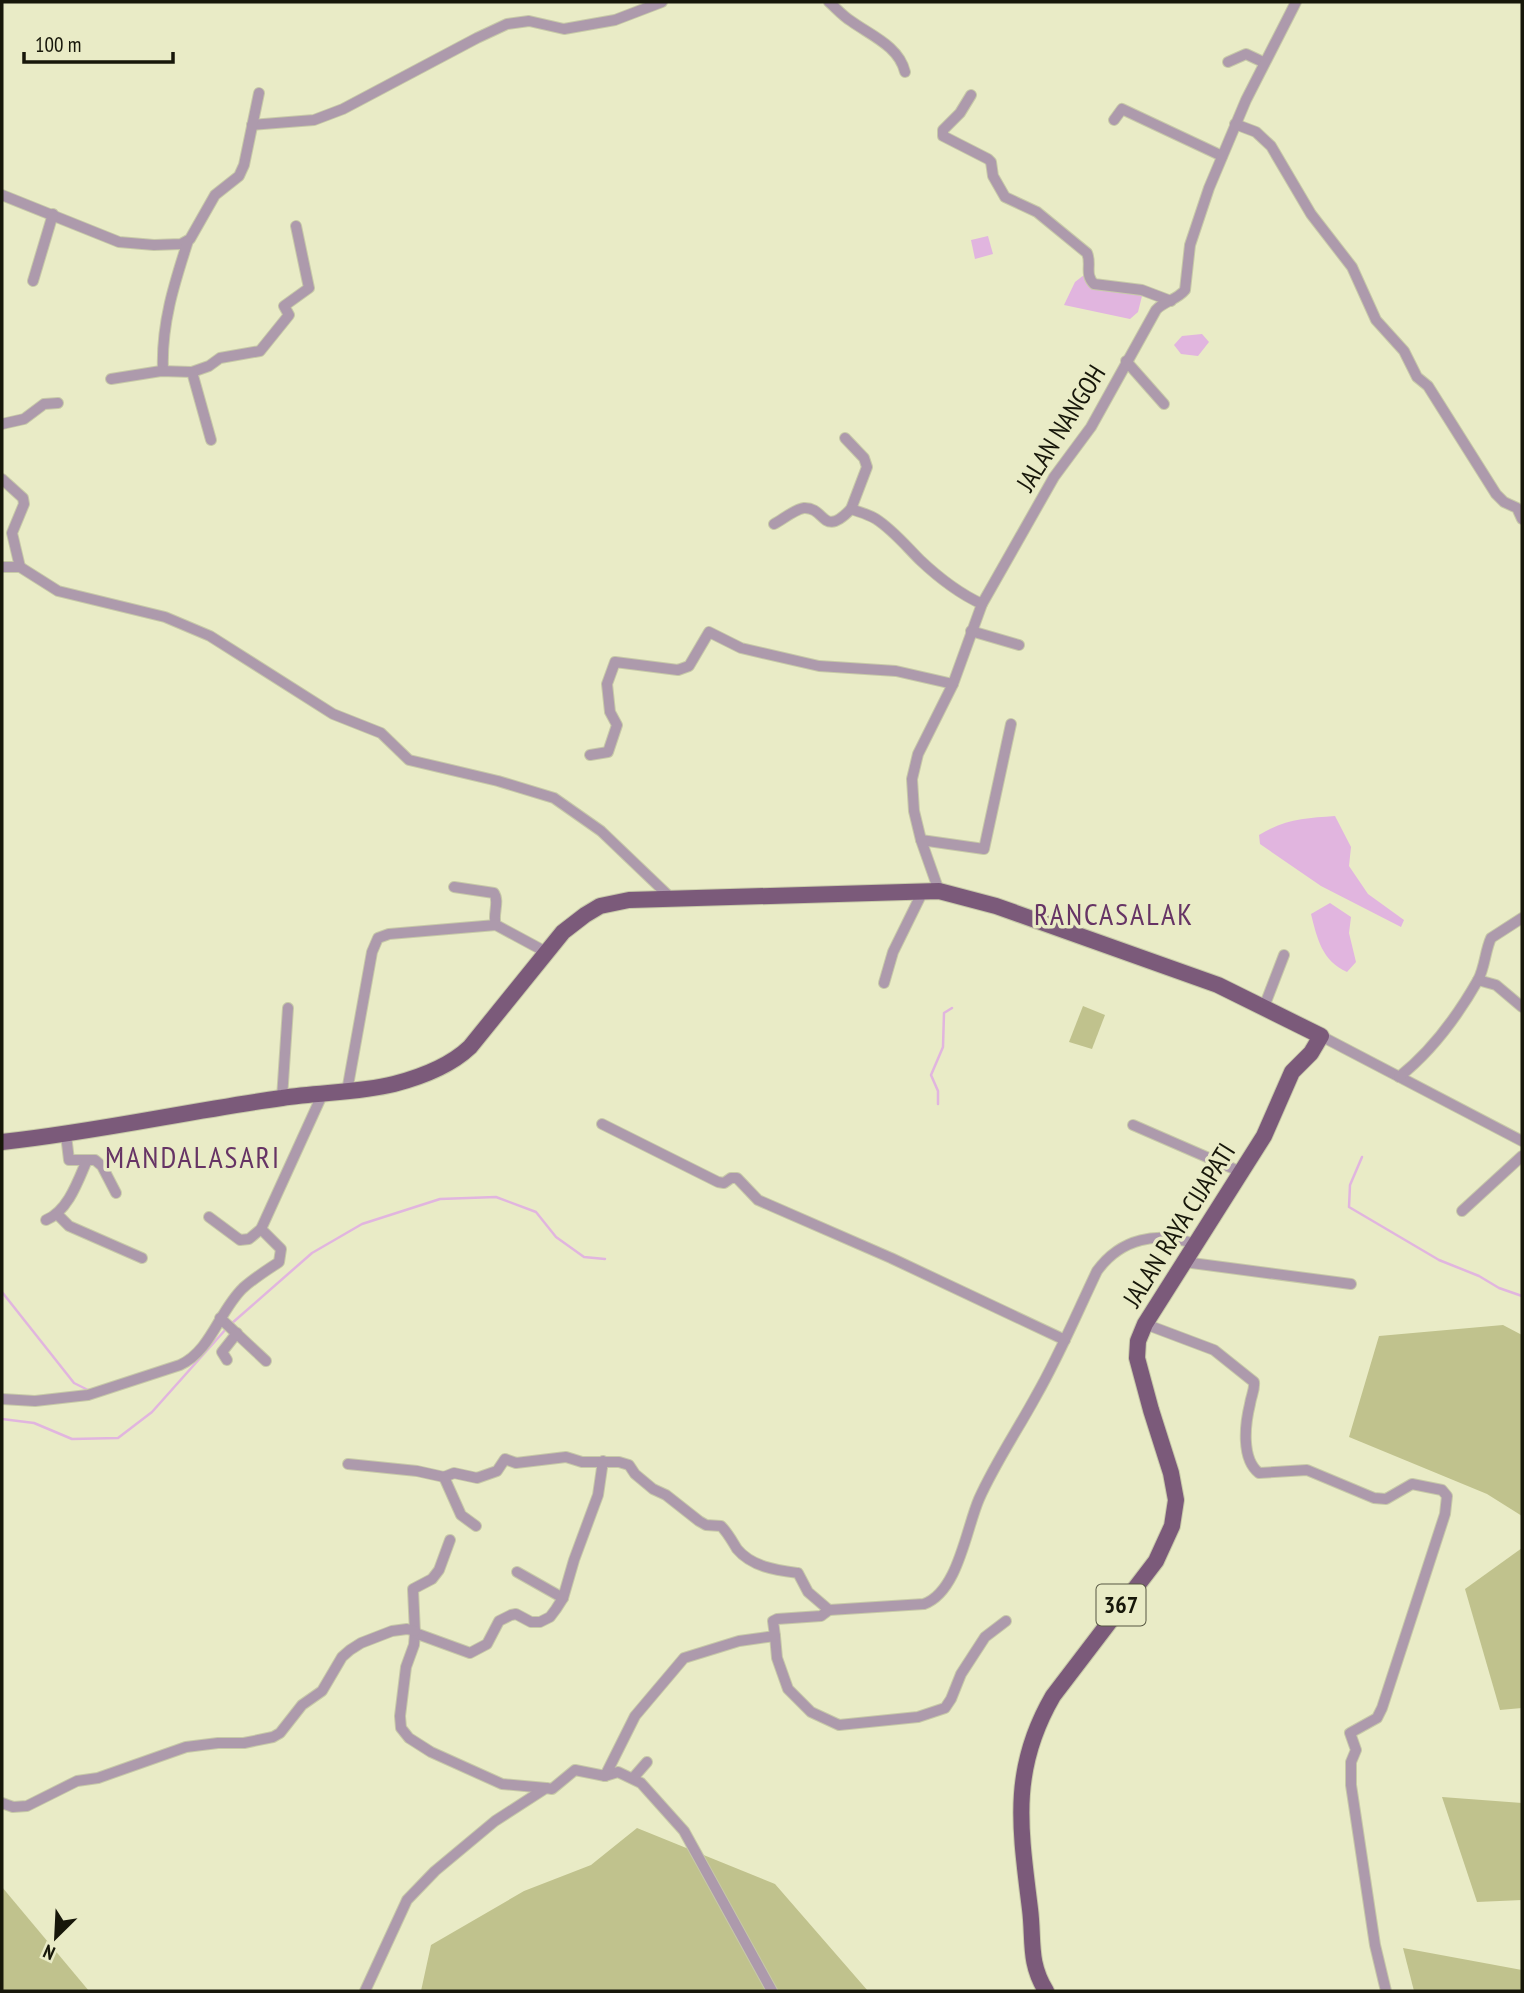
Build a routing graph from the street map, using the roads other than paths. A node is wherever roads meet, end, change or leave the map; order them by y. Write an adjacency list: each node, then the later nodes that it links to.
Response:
1 (662, 2): 11 (street)
2 (829, 2): 6 (street)
3 (1296, 2): 5 (street, JALAN NANGOH)
4 (1227, 62): 5 (street)
5 (1263, 62): 10 (street, JALAN NANGOH)
6 (905, 72)
7 (259, 93): 11 (street)
8 (971, 95): 18 (street)
9 (1114, 120): 12 (street)
10 (1235, 124): 12 (street, JALAN NANGOH); 30 (street)
11 (252, 125): 16 (street)
12 (1222, 156): 18 (street, JALAN NANGOH)
13 (2, 195): 14 (street)
14 (53, 214): 16 (street); 17 (street)
15 (296, 226): 21 (street)
16 (188, 240): 20 (street)
17 (33, 281)
18 (1171, 301): 19 (street, JALAN NANGOH)
19 (1126, 361): 24 (street); 34 (street, JALAN NANGOH)
20 (163, 371): 21 (street); 22 (street)
21 (192, 372): 27 (street)
22 (111, 379)
23 (58, 403): 25 (street)
24 (1164, 404)
25 (2, 424)
26 (845, 438): 29 (street)
27 (211, 440)
28 (2, 479): 33 (street)
29 (851, 509): 31 (street); 34 (street)
30 (1522, 519)
31 (774, 524)
32 (2, 567): 33 (street)
33 (20, 567): 43 (street)
34 (982, 604): 35 (street, JALAN NANGOH)
35 (971, 631): 36 (street); 37 (street, JALAN NANGOH)
36 (1019, 645)
37 (953, 684): 39 (street); 40 (street, JALAN NANGOH)
38 (1011, 724): 40 (street)
39 (590, 755)
40 (921, 840): 42 (street, JALAN NANGOH)
41 (454, 887): 45 (street)
42 (931, 891): 43 (main road); 49 (street); 50 (main road)
43 (670, 897): 46 (main road)
44 (1522, 918): 48 (street)
45 (496, 925): 46 (street); 55 (street)
46 (546, 952): 55 (main road)
47 (1284, 955): 50 (street)
48 (1478, 980): 51 (street); 54 (street)
49 (884, 983)
50 (1264, 1007): 53 (main road)
51 (1522, 1007)
52 (288, 1008): 57 (street)
53 (1321, 1036): 54 (street); 65 (main road, JALAN RAYA CIJAPATI / 367)
54 (1399, 1077): 61 (street)
55 (347, 1091): 56 (main road)
56 (323, 1093): 57 (main road); 71 (street)
57 (282, 1098): 60 (main road)
58 (602, 1124): 79 (street)
59 (1133, 1125): 65 (street)
60 (66, 1135): 62 (main road); 64 (street)
61 (1522, 1141)
62 (5, 1142)
63 (1522, 1156): 67 (street)
64 (87, 1160): 66 (street); 68 (street)
65 (1235, 1169): 72 (main road, JALAN RAYA CIJAPATI / 367)
66 (116, 1193)
67 (1462, 1211)
68 (57, 1213): 70 (street); 73 (street)
69 (209, 1217): 71 (street)
70 (46, 1220)
71 (261, 1229): 76 (street)
72 (1195, 1244): 74 (main road, JALAN RAYA CIJAPATI / 367); 79 (street)
73 (142, 1258)
74 (1184, 1262): 75 (street); 77 (main road, JALAN RAYA CIJAPATI / 367)
75 (1351, 1284)
76 (223, 1320): 78 (street); 82 (street)
77 (1145, 1324): 101 (main road, JALAN RAYA CIJAPATI / 367); 102 (street)
78 (235, 1332): 80 (street); 81 (street)
79 (1065, 1340): 90 (street)
80 (228, 1360)
81 (267, 1361)
82 (2, 1399)
83 (603, 1461): 85 (street); 89 (street); 90 (street)
84 (348, 1464): 85 (street)
85 (444, 1477): 86 (street)
86 (476, 1526)
87 (450, 1540): 92 (street)
88 (517, 1572): 89 (street)
89 (563, 1598): 92 (street)
90 (829, 1610): 93 (street)
91 (1006, 1621): 93 (street)
92 (415, 1632): 97 (street); 98 (street)
93 (775, 1636): 95 (street)
94 (647, 1762): 96 (street)
95 (604, 1776): 96 (street); 97 (street)
96 (633, 1778): 100 (street)
97 (547, 1788): 99 (street)
98 (2, 1803)
99 (366, 1991)
100 (772, 1991)
101 (1046, 1991)
102 (1386, 1991)

